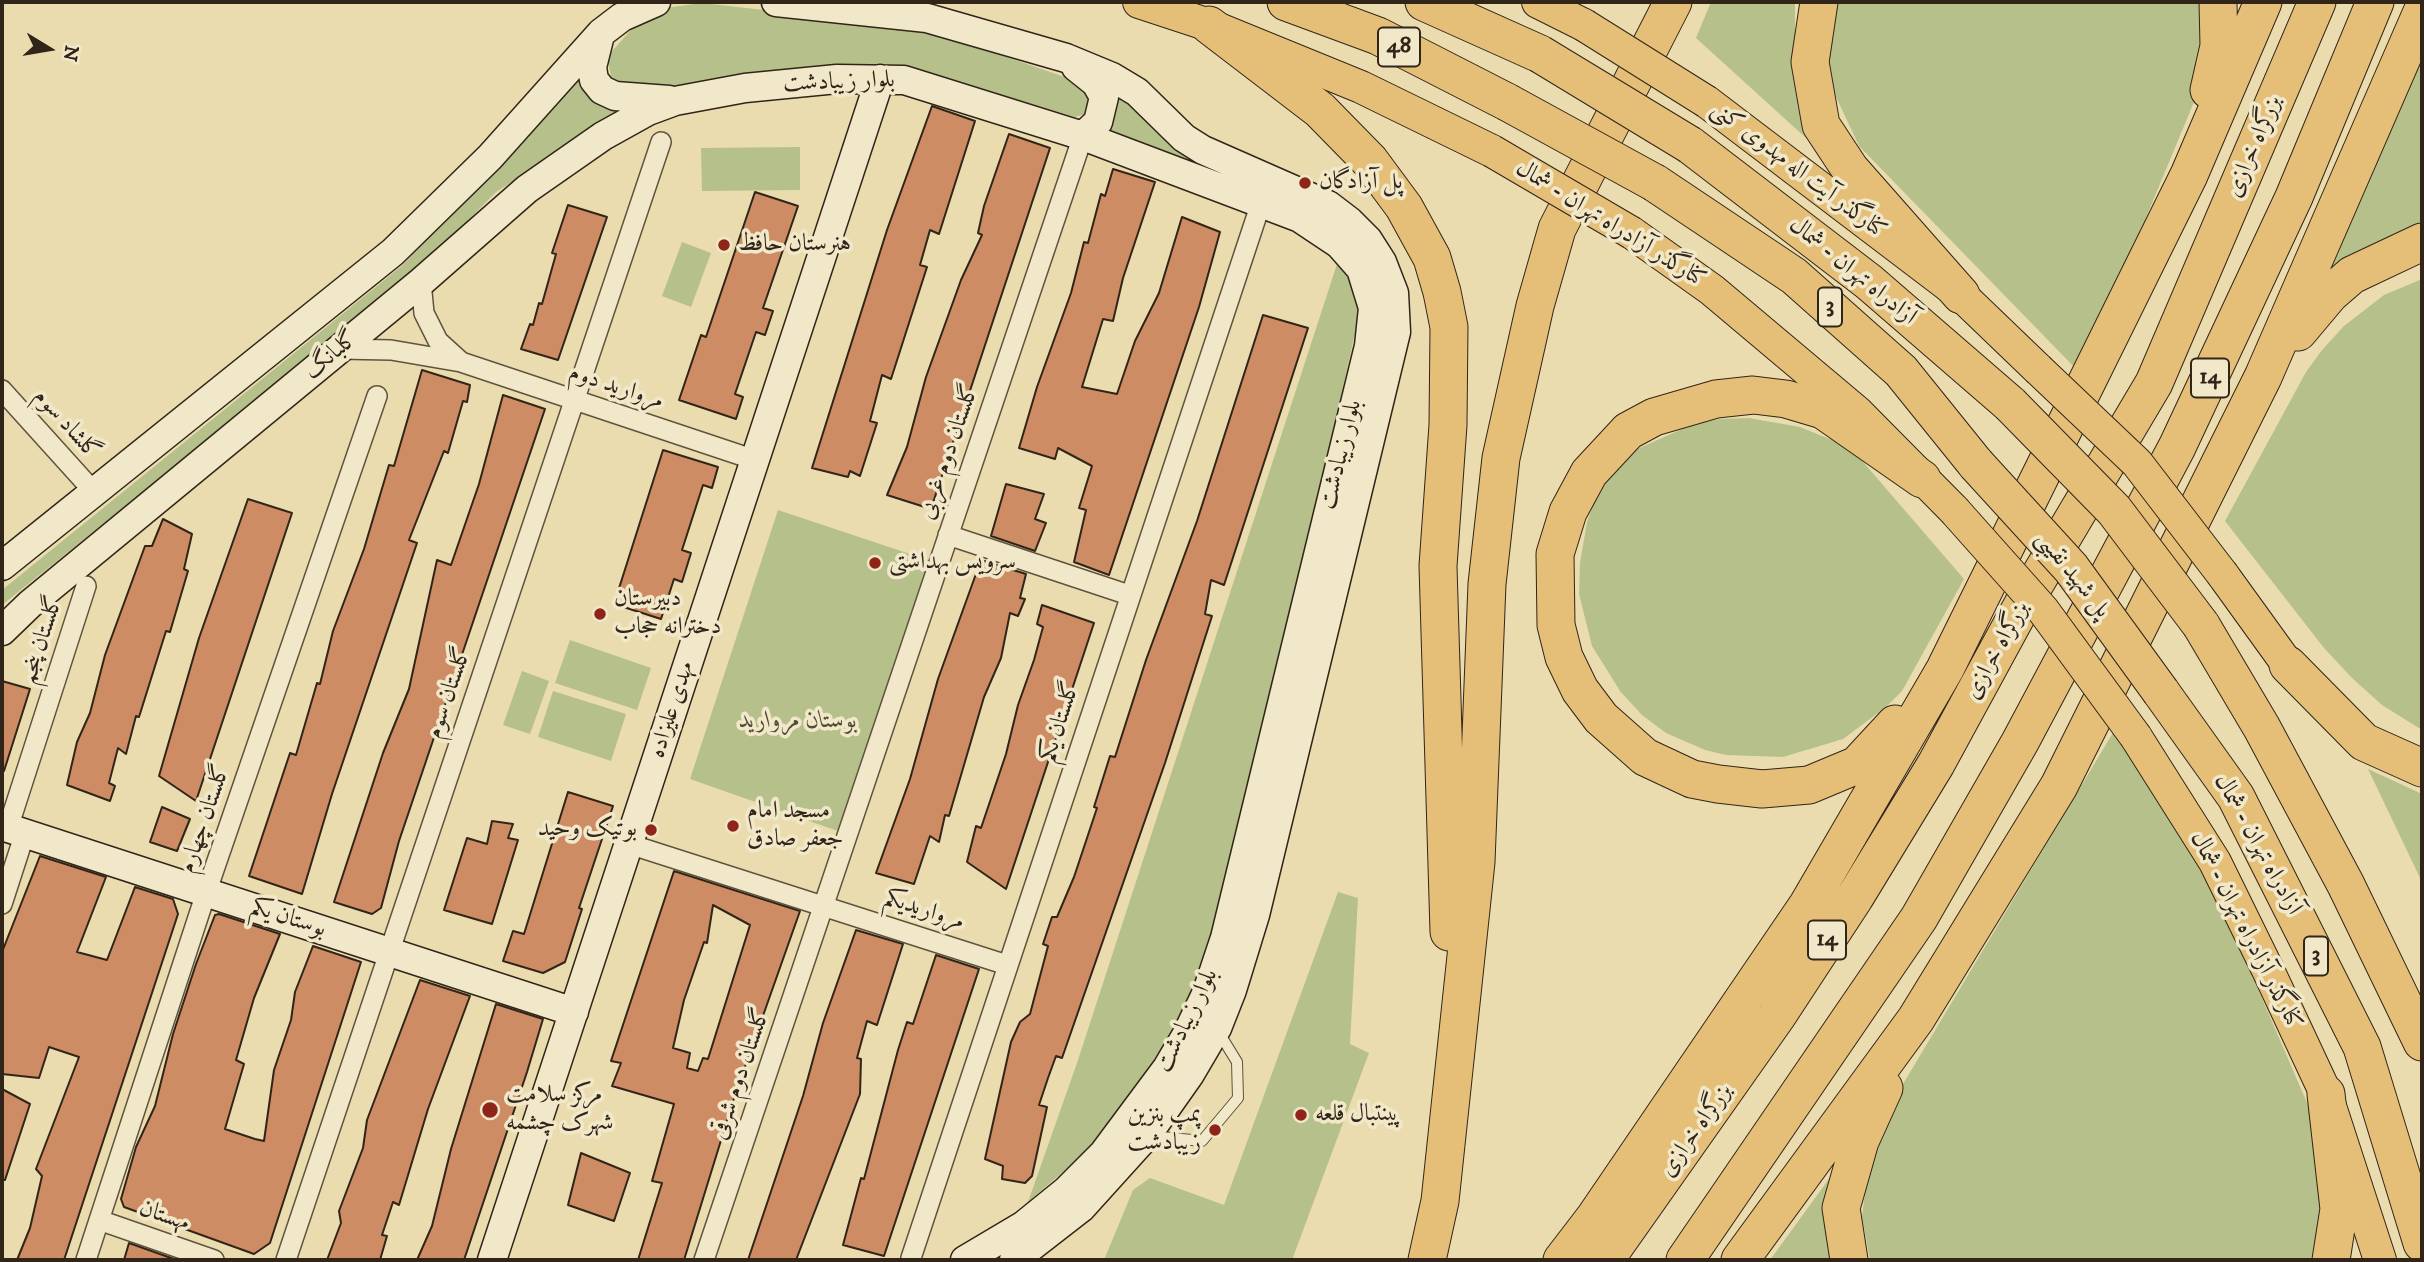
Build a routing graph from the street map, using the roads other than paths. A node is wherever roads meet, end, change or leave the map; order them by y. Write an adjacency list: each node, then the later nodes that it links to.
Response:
1 (656, 2): 15 (street)
2 (783, 2): 16 (street, بلوار زیبادشت)
3 (1139, 2): 14 (main road)
4 (1286, 2): 23 (highway, 48, bridge)
5 (1424, 2): 21 (highway, 48, bridge)
6 (1538, 2): 27 (main road, کنارگذر آیت اله مهدوی کنی, bridge)
7 (1673, 2): 61 (highway)
8 (1819, 2): 27 (highway)
9 (2218, 2): 22 (highway)
10 (2263, 2): 22 (highway)
11 (2317, 2): 75 (highway, بزرگراه خرازی / 14)
12 (2375, 2): 76 (highway, 14)
13 (2422, 12): 30 (highway)
14 (1209, 25): 36 (main road, کنارگذر آزادراه تهران - شمال, bridge); 61 (highway)
15 (601, 33): 18 (street); 37 (street, گلبانگ)
16 (1066, 58): 19 (street); 58 (street, بلوار زیبادشت)
17 (880, 79): 18 (street, بلوار زیبادشت); 19 (street, بلوار زیبادشت); 34 (street, مهدی علیزاده)
18 (675, 101): 26 (street, گلبانگ)
19 (1083, 136): 24 (street, بلوار زیبادشت); 39 (street, گلستان دوم غربی)
20 (661, 142): 33 (street, گلستان سوم)
21 (1690, 145): 59 (highway, آزادراه تهران - شمال / 3, bridge)
22 (2189, 175): 45 (highway)
23 (1656, 183): 35 (highway, آزادراه تهران - شمال / 3)
24 (1261, 202): 42 (street, گلستان یکم); 71 (street, بلوار زیبادشت)
25 (2422, 242): 30 (highway)
26 (421, 282): 28 (street, گلبانگ); 29 (street, مروارید دوم)
27 (1961, 295): 44 (main road, کنارگذر آیت اله مهدوی کنی, bridge)
28 (340, 349): 29 (street, مروارید دوم); 43 (street, گلبانگ)
29 (461, 362): 33 (street, مروارید دوم)
30 (2263, 377): 57 (highway)
31 (2, 390): 37 (street, گلشاد سوم)
32 (377, 396): 51 (street, گلستان چهارم)
33 (575, 400): 34 (street, مروارید دوم); 54 (street, گلستان سوم)
34 (755, 460): 50 (street, مهدی علیزاده)
35 (1976, 464): 46 (highway, پل شهید نقیبی / 3, bridge)
36 (1922, 479): 38 (main road, کنارگذر آزادراه تهران - شمال); 45 (highway)
37 (94, 492): 40 (street, گلبانگ)
38 (1954, 510): 47 (main road, پل شهید نقیبی, bridge)
39 (948, 535): 42 (street); 53 (street, گلستان دوم غربی)
40 (2, 566)
41 (86, 586): 49 (street, گلستان پنجم)
42 (1129, 595): 55 (street, گلستان یکم)
43 (2, 631)
44 (2288, 665): 48 (highway)
45 (1944, 669): 74 (highway)
46 (2161, 692): 64 (highway, آزادراه تهران - شمال / 3)
47 (2136, 737): 60 (main road, کنارگذر آزادراه تهران - شمال)
48 (2422, 768)
49 (12, 829): 51 (street, بوستان یکم); 52 (street, گلستان پنجم)
50 (629, 844): 53 (street, مرواریدیکم); 56 (street, مهدی علیزاده)
51 (206, 893): 54 (street, بوستان یکم); 63 (street, گلستان چهارم)
52 (2, 904)
53 (826, 904): 55 (street, مرواریدیکم); 70 (street, گلستان دوم شرقی)
54 (389, 952): 56 (street, بوستان یکم); 68 (street, گلستان سوم)
55 (1007, 965): 65 (street, گلستان یکم)
56 (574, 1012): 69 (street, مهدی علیزاده)
57 (1916, 1018): 77 (highway); 78 (highway)
58 (1217, 1028): 62 (street, بلوار زیبادشت); 62 (lane)
59 (2422, 1042)
60 (2326, 1094): 79 (highway); 80 (main road, کنارگذر آزادراه تهران - شمال)
61 (1452, 1096): 73 (highway)
62 (1147, 1135): 72 (street, بلوار زیبادشت)
63 (99, 1220): 66 (street, گلستان چهارم); 67 (street, مهستان)
64 (2422, 1243)
65 (911, 1258)
66 (86, 1260)
67 (214, 1260)
68 (286, 1260)
69 (492, 1260)
70 (704, 1260)
71 (965, 1260)
72 (1014, 1260)
73 (1427, 1260)
74 (1562, 1260)
75 (1605, 1260)
76 (1685, 1260)
77 (1740, 1260)
78 (1849, 1260)
79 (2331, 1260)
80 (2380, 1260)

